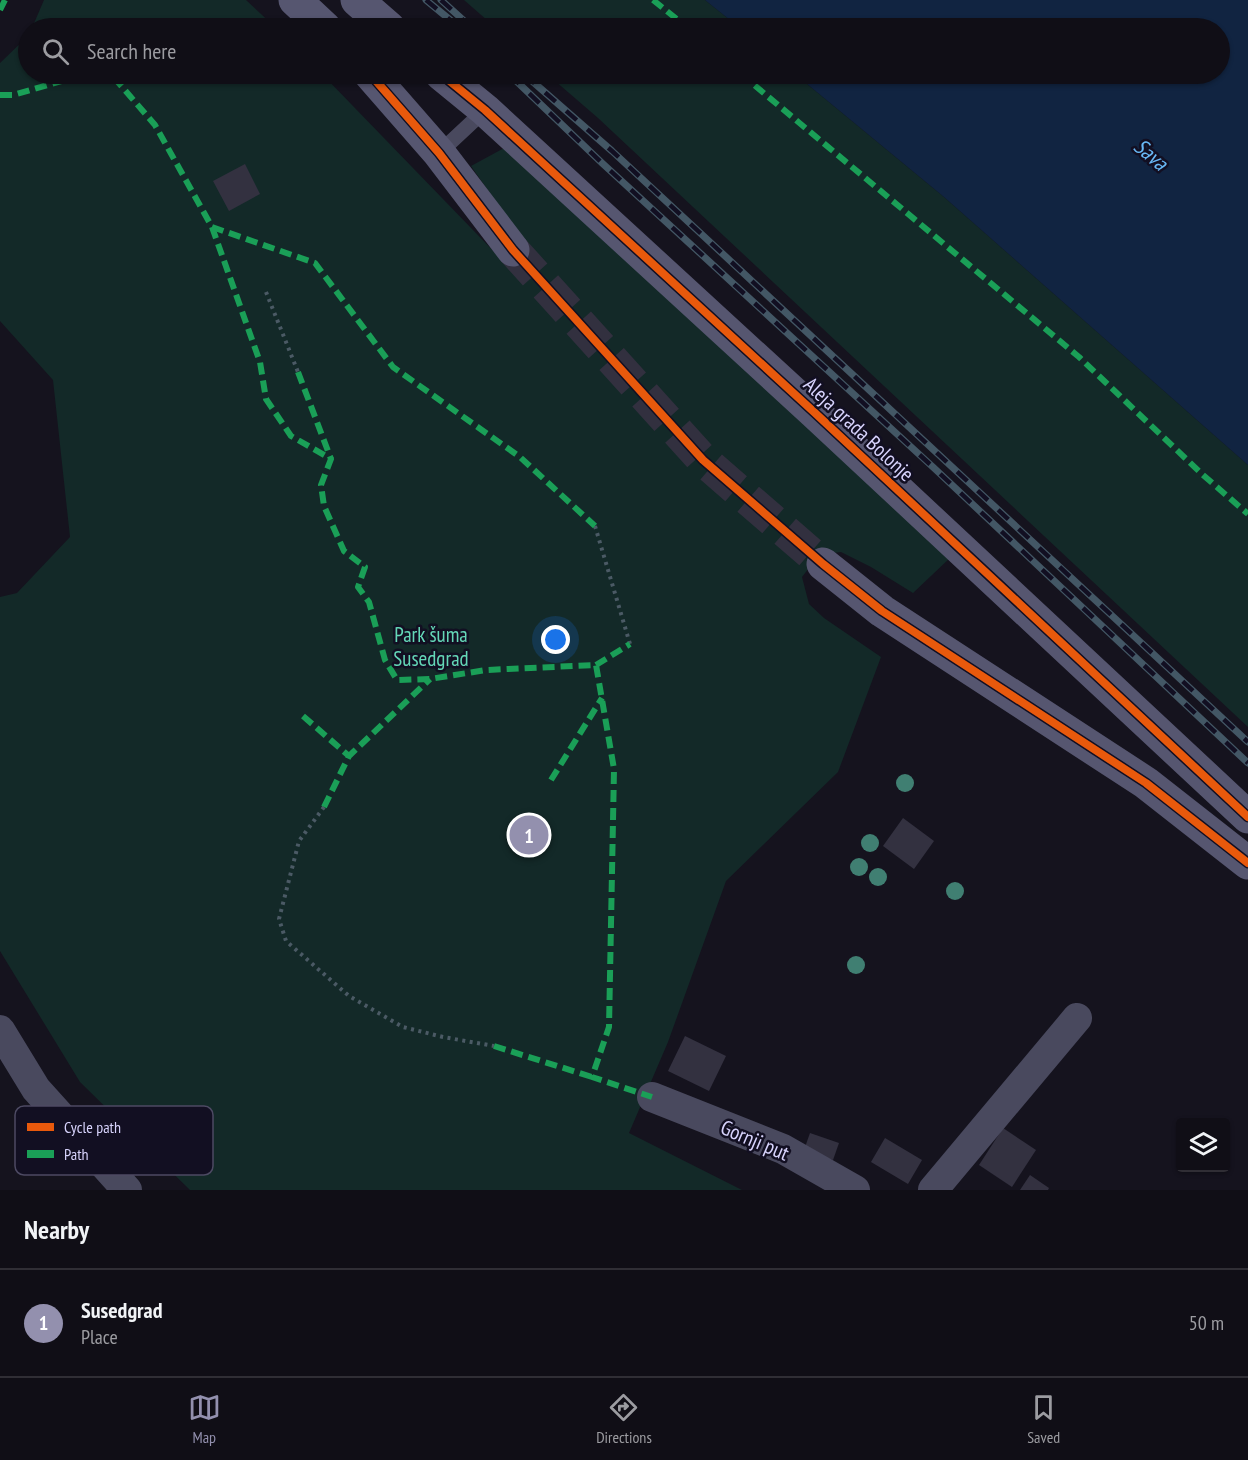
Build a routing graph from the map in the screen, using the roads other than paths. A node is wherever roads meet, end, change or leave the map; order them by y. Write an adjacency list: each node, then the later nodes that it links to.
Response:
1 (295, 0): 3 (main road)
2 (357, 0): 4 (main road)
3 (314, 18)
4 (378, 18)
5 (379, 84): 8 (main road)
6 (453, 84): 7 (main road, Aleja grada Bolonje)
7 (485, 110): 8 (lane); 11 (main road, Aleja grada Bolonje)
8 (439, 153): 9 (main road)
9 (513, 250)
10 (823, 564): 12 (main road)
11 (1248, 817)
12 (1248, 863)
13 (1077, 1018): 20 (street)
14 (0, 1030): 16 (street)
15 (652, 1097): 19 (street, Gornji put)
16 (51, 1106)
17 (113, 1175): 18 (street)
18 (127, 1190)
19 (855, 1190)
20 (933, 1190)

